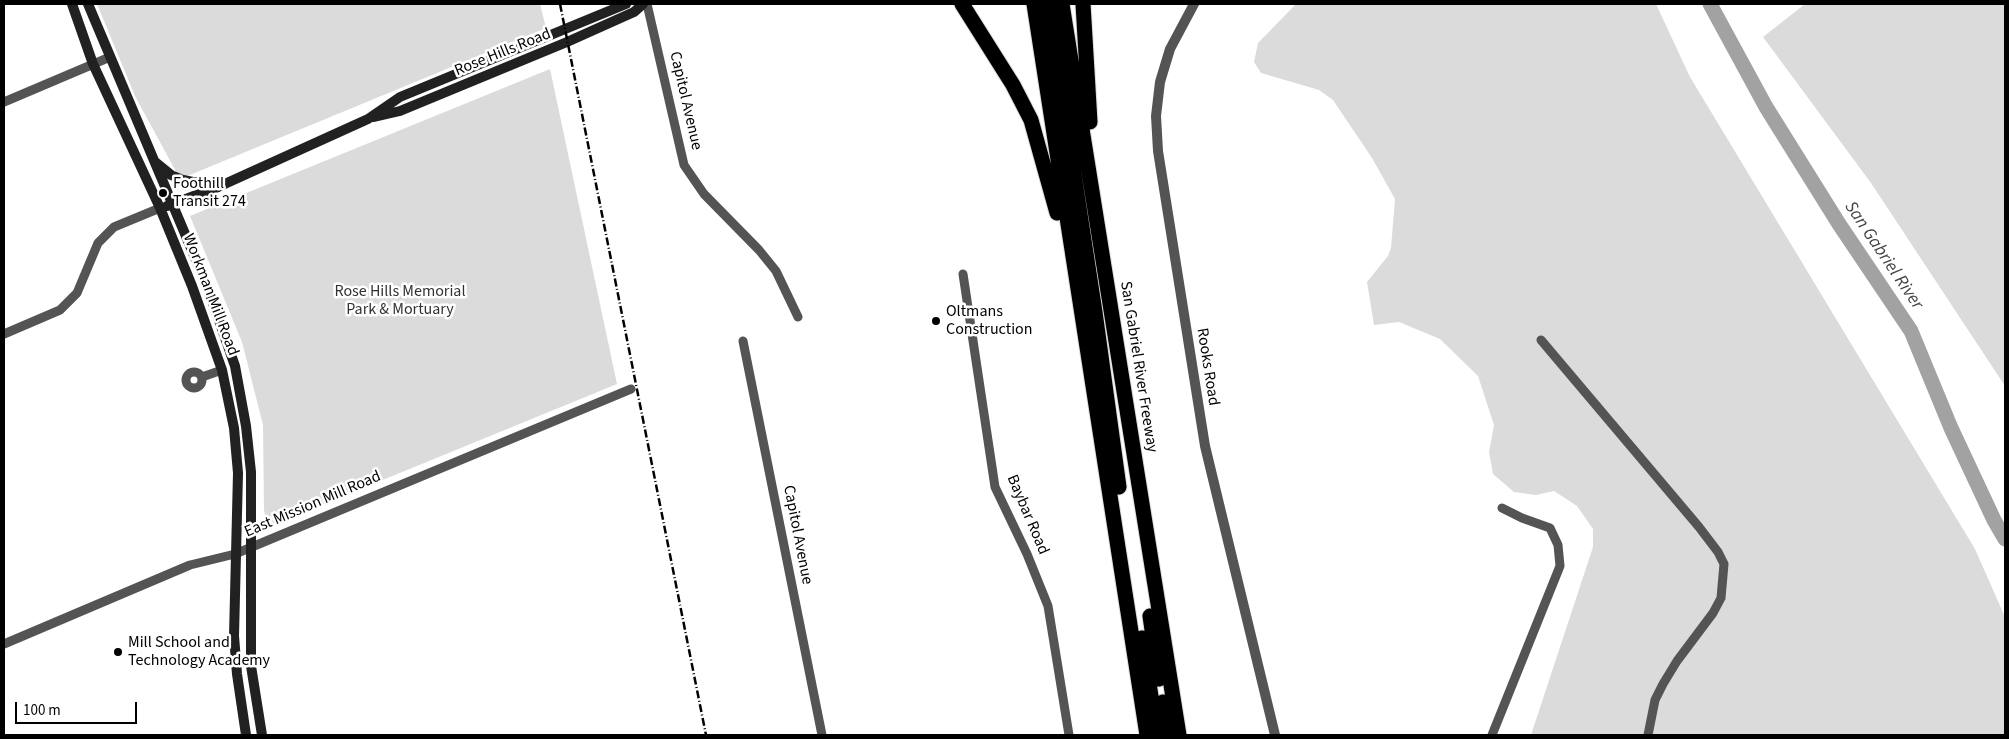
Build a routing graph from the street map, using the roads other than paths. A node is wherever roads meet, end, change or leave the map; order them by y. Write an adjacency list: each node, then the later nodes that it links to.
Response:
1 (72, 4): 12 (main road, Workman Mill Road)
2 (88, 4): 11 (main road, Workman Mill Road)
3 (626, 4): 15 (main road, Rose Hills Road)
4 (645, 4): 15 (main road, Rose Hills Road); 24 (street, Capitol Avenue)
5 (962, 4): 23 (highway)
6 (1034, 4): 23 (highway)
7 (1048, 4): 43 (highway)
8 (1062, 4): 13 (highway, San Gabriel River Freeway)
9 (1083, 4): 20 (highway)
10 (1194, 4): 46 (street, Rooks Road)
11 (110, 57): 12 (street); 16 (main road, Workman Mill Road)
12 (93, 64): 14 (street); 19 (main road, Workman Mill Road)
13 (1074, 74): 20 (highway, San Gabriel River Freeway); 44 (highway)
14 (4, 102)
15 (368, 119): 17 (main road, Rose Hills Road)
16 (154, 162): 17 (main road); 18 (main road, Workman Mill Road)
17 (218, 187): 18 (main road, Rose Hills Road)
18 (172, 204): 19 (main road, Rose Hills Road); 28 (main road, Workman Mill Road)
19 (160, 208): 22 (main road, Workman Mill Road); 25 (street)
20 (1096, 216): 45 (highway, San Gabriel River Freeway)
21 (963, 274): 41 (street, Baybar Road)
22 (198, 300): 28 (main road); 29 (main road, Workman Mill Road)
23 (1082, 314): 42 (highway)
24 (798, 317)
25 (4, 334)
26 (1541, 340): 48 (street)
27 (744, 341): 40 (street, Capitol Avenue)
28 (235, 366): 33 (main road, Workman Mill Road)
29 (222, 370): 30 (street); 34 (main road, Workman Mill Road)
30 (205, 376)
31 (631, 389): 33 (street, East Mission Mill Road)
32 (1502, 508): 47 (street)
33 (250, 548): 34 (street, East Mission Mill Road); 39 (main road, Workman Mill Road)
34 (235, 554): 35 (street, East Mission Mill Road); 36 (main road, Workman Mill Road)
35 (4, 644)
36 (242, 711): 37 (main road, Workman Mill Road); 38 (main road)
37 (246, 735)
38 (255, 735)
39 (262, 735)
40 (822, 735)
41 (1069, 735)
42 (1147, 735)
43 (1157, 735)
44 (1168, 735)
45 (1179, 735)
46 (1274, 735)
47 (1492, 735)
48 (1648, 735)

